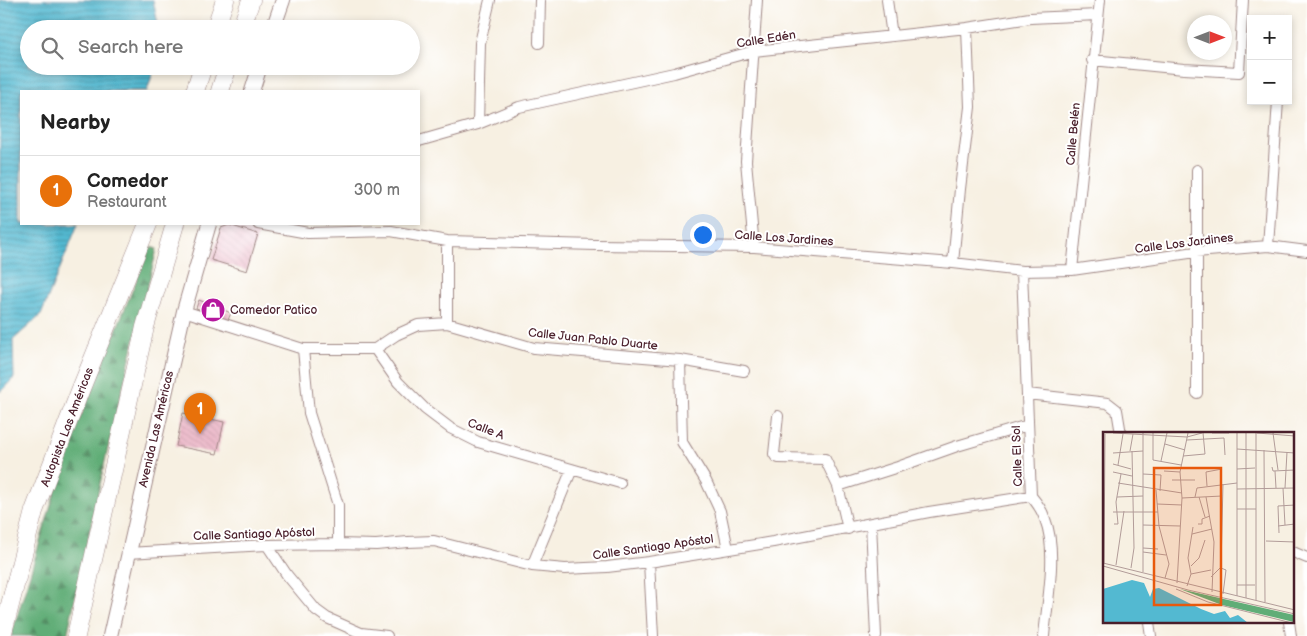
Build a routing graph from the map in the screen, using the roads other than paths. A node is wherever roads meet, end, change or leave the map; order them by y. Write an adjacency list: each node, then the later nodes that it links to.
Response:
1 (225, 0): 11 (highway)
2 (252, 0): 12 (highway)
3 (283, 0): 13 (main road)
4 (490, 0): 26 (street)
5 (540, 0): 16 (street)
6 (757, 0): 17 (street)
7 (887, 0): 15 (street)
8 (1100, 0): 10 (street, Calle Belén)
9 (1243, 0): 18 (street)
10 (1098, 15): 14 (street, Calle Edén); 18 (street, Calle Belén)
11 (218, 20)
12 (244, 20)
13 (276, 20)
14 (967, 28): 15 (street, Calle Edén); 38 (street)
15 (892, 36): 17 (street, Calle Edén)
16 (539, 43)
17 (754, 51): 26 (street, Calle Edén); 35 (street)
18 (1092, 60): 39 (street, Calle Belén)
19 (200, 75): 22 (highway)
20 (225, 75): 23 (highway)
21 (257, 75): 24 (main road)
22 (195, 90)
23 (220, 90)
24 (252, 90)
25 (1278, 105): 34 (street)
26 (478, 124): 27 (street, Calle Edén)
27 (420, 141)
28 (1197, 170): 37 (street)
29 (148, 225): 67 (highway, Autopista Las Américas)
30 (175, 225): 68 (highway)
31 (209, 225): 41 (main road, Avenida Las Américas)
32 (264, 225): 33 (street, Calle Los Jardines)
33 (447, 241): 35 (street, Calle Los Jardines); 42 (street)
34 (1268, 246): 36 (street, Calle Los Jardines); 37 (street, Calle Los Jardines)
35 (754, 247): 38 (street, Calle Los Jardines)
36 (1307, 251)
37 (1196, 252): 39 (street, Calle Los Jardines); 47 (street)
38 (953, 263): 40 (street, Calle Los Jardines)
39 (1072, 270): 40 (street, Calle Los Jardines)
40 (1022, 271): 48 (street, Calle El Sol)
41 (184, 311): 43 (street); 62 (main road, Avenida Las Américas)
42 (447, 323): 44 (street, Calle Juan Pablo Duarte); 45 (street, Calle Juan Pablo Duarte)
43 (303, 349): 44 (street); 58 (street)
44 (375, 349): 52 (street, Calle A)
45 (680, 360): 46 (street, Calle Juan Pablo Duarte); 60 (street)
46 (744, 371)
47 (1197, 393)
48 (1027, 394): 50 (street, Calle El Sol); 51 (street)
49 (778, 416): 54 (street)
50 (1028, 426): 54 (street); 55 (street, Calle El Sol)
51 (1121, 432)
52 (572, 469): 53 (street, Calle A); 65 (street)
53 (620, 483)
54 (838, 486): 57 (street)
55 (1031, 496): 56 (street, Calle Santiago Apóstol); 73 (street, Calle El Sol)
56 (872, 523): 57 (street, Calle Santiago Apóstol); 72 (street)
57 (848, 528): 60 (street, Calle Santiago Apóstol)
58 (338, 544): 59 (street, Calle Santiago Apóstol); 65 (street, Calle Santiago Apóstol)
59 (267, 546): 62 (street, Calle Santiago Apóstol); 66 (street)
60 (728, 549): 64 (street, Calle Santiago Apóstol)
61 (1294, 552): 63 (street)
62 (128, 553): 69 (main road, Avenida Las Américas)
63 (1307, 558)
64 (649, 562): 65 (street, Calle Santiago Apóstol); 71 (street)
65 (532, 566)
66 (360, 635): 70 (street)
67 (2, 636)
68 (76, 636)
69 (110, 636)
70 (387, 636)
71 (653, 636)
72 (876, 636)
73 (1044, 636)

